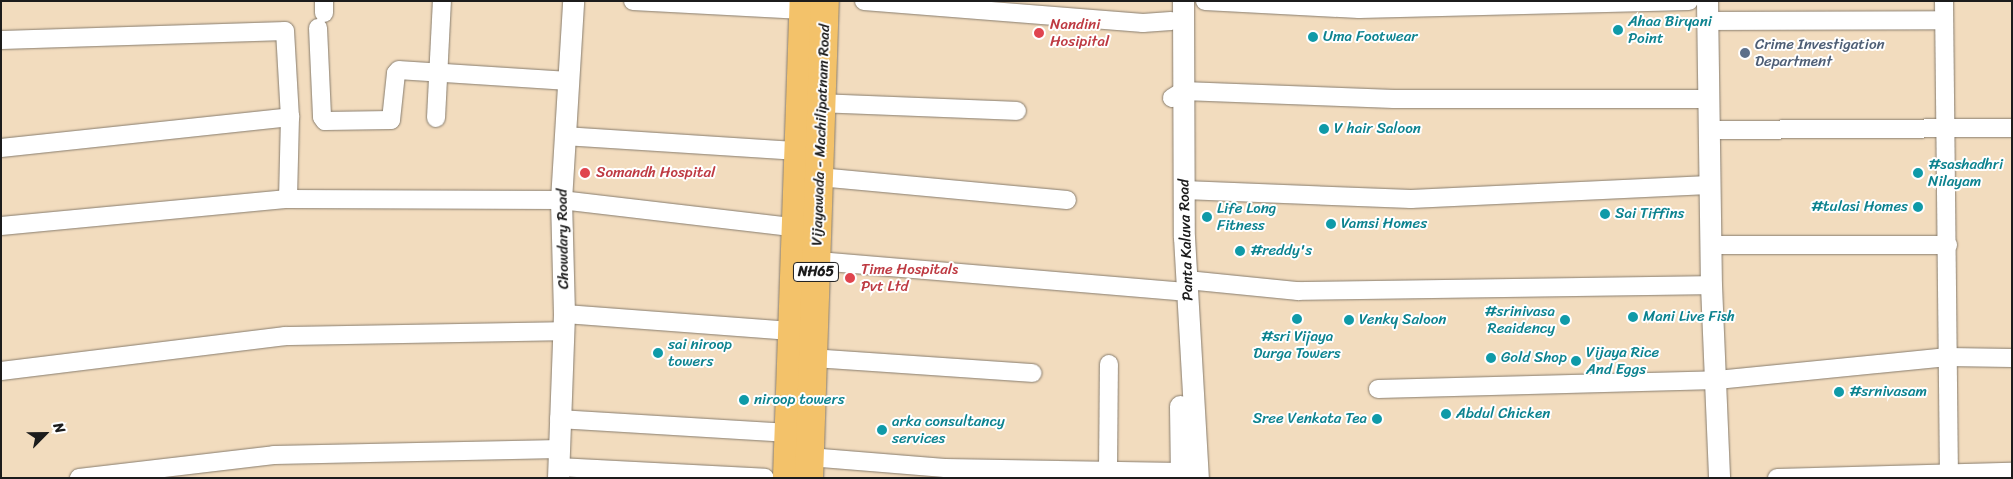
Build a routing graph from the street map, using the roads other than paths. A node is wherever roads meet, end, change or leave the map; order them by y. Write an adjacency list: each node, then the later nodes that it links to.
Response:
1 (442, 1): 15 (street)
2 (573, 1): 16 (street, Chowdary Road)
3 (633, 1): 9 (street)
4 (864, 1): 10 (street)
5 (1183, 1): 17 (street, Panta Kaluva Road)
6 (1205, 1): 7 (street)
7 (1689, 1)
8 (1944, 1): 13 (street)
9 (811, 4): 19 (highway, Vijayawada - Machilipatnam Road / NH65); 28 (highway, Vijayawada - Machilipatnam Road / NH65)
10 (1172, 11): 17 (street, Panta Kaluva Road)
11 (1707, 11): 13 (street); 18 (street)
12 (322, 14): 15 (street)
13 (1944, 20): 25 (street)
14 (1, 40): 21 (street)
15 (438, 72): 16 (street); 22 (street)
16 (568, 81): 26 (street, Chowdary Road)
17 (1178, 95): 18 (street); 31 (street, Panta Kaluva Road); 41 (street, Panta Kaluva Road)
18 (1707, 99): 24 (street)
19 (820, 103): 20 (street); 29 (highway, Vijayawada - Machilipatnam Road / NH65)
20 (1017, 111)
21 (290, 117): 27 (street); 32 (street)
22 (436, 118)
23 (2012, 128): 25 (street)
24 (1709, 130): 25 (street); 30 (street)
25 (1946, 130): 38 (street)
26 (565, 136): 28 (street); 33 (street, Chowdary Road)
27 (1, 148)
28 (798, 151): 36 (highway, Vijayawada - Machilipatnam Road / NH65)
29 (819, 176): 34 (street); 36 (highway, Vijayawada - Machilipatnam Road / NH65)
30 (1709, 185): 31 (street); 37 (street)
31 (1184, 190): 41 (street, Panta Kaluva Road)
32 (288, 199): 33 (street); 35 (street)
33 (561, 200): 36 (street); 42 (street, Chowdary Road)
34 (1067, 200)
35 (1, 226)
36 (806, 229): 39 (highway, Vijayawada - Machilipatnam Road / NH65)
37 (1710, 245): 38 (street); 40 (street)
38 (1948, 245): 44 (street)
39 (806, 260): 41 (street); 43 (highway, Vijayawada - Machilipatnam Road / NH65); 45 (highway, Vijayawada - Machilipatnam Road / NH65)
40 (1711, 285): 41 (street); 50 (street)
41 (1182, 286): 61 (street, Panta Kaluva Road)
42 (564, 323): 43 (street); 48 (street); 52 (street, Chowdary Road)
43 (792, 331): 53 (highway, Vijayawada - Machilipatnam Road / NH65)
44 (1948, 357): 46 (street); 50 (street); 57 (street)
45 (812, 358): 49 (street); 55 (highway, Vijayawada - Machilipatnam Road / NH65)
46 (2012, 358)
47 (1108, 364): 56 (street)
48 (1, 371)
49 (1032, 373)
50 (1717, 380): 51 (street); 65 (street)
51 (1378, 390)
52 (559, 419): 53 (street); 54 (street, Chowdary Road)
53 (789, 433): 64 (highway, Vijayawada - Machilipatnam Road / NH65)
54 (559, 464): 62 (street); 63 (street)
55 (809, 467): 59 (street)
56 (1108, 471): 60 (street); 61 (street)
57 (1949, 471): 58 (street); 66 (street)
58 (2012, 472)
59 (944, 473): 60 (street)
60 (1047, 474)
61 (1186, 476)
62 (79, 478)
63 (766, 478)
64 (787, 478)
65 (1719, 478)
66 (1777, 478)

